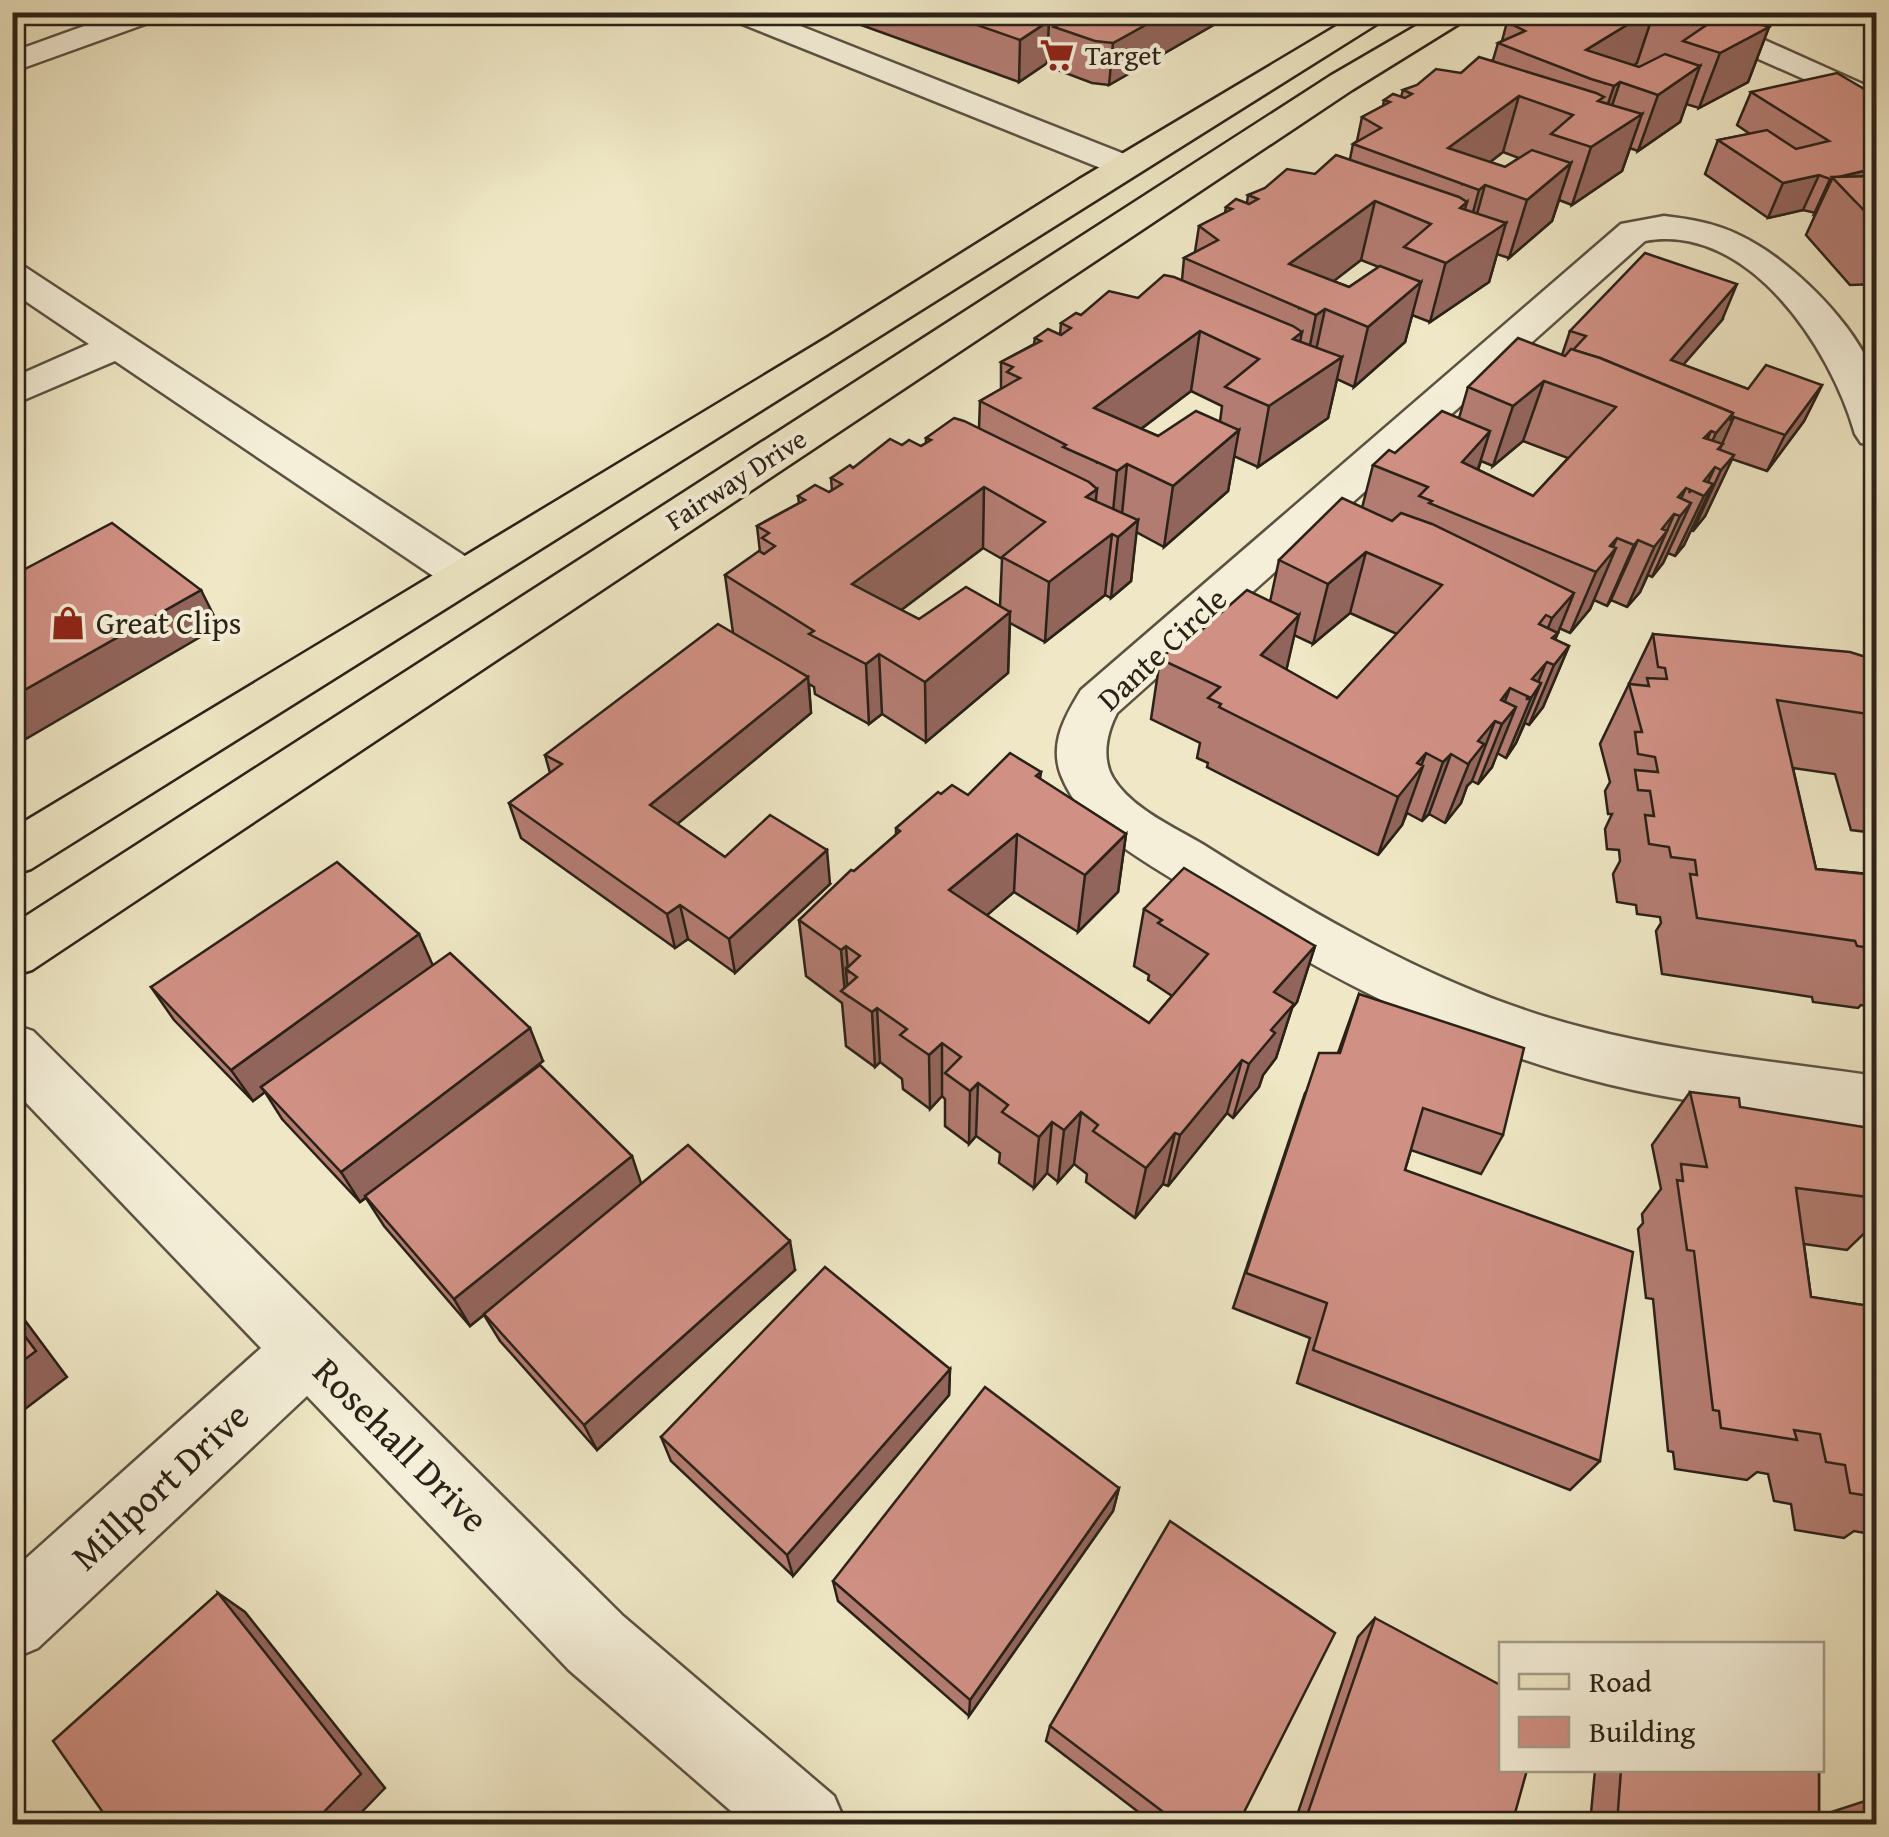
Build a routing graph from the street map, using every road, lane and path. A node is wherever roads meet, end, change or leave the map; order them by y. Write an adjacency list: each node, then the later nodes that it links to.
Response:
1 (152, 12): 7 (street)
2 (737, 12): 10 (street)
3 (1382, 12): 10 (main road, Fairway Drive)
4 (1464, 12): 15 (main road, Fairway Drive)
5 (1676, 12): 9 (street)
6 (1740, 12): 8 (street)
7 (12, 63)
8 (1876, 70)
9 (1876, 102)
10 (1125, 166): 15 (main road); 16 (main road, Fairway Drive)
11 (12, 276): 12 (street)
12 (118, 345): 13 (street); 16 (street)
13 (12, 393)
14 (1876, 434): 20 (street, Dante Circle)
15 (781, 450): 18 (main road, Fairway Drive)
16 (464, 576): 17 (main road, Fairway Drive)
17 (12, 855)
18 (12, 954)
19 (12, 1048): 21 (street, Rosehall Drive)
20 (1876, 1102)
21 (308, 1350): 22 (street, Millport Drive); 23 (street, Rosehall Drive)
22 (12, 1622)
23 (806, 1824)

